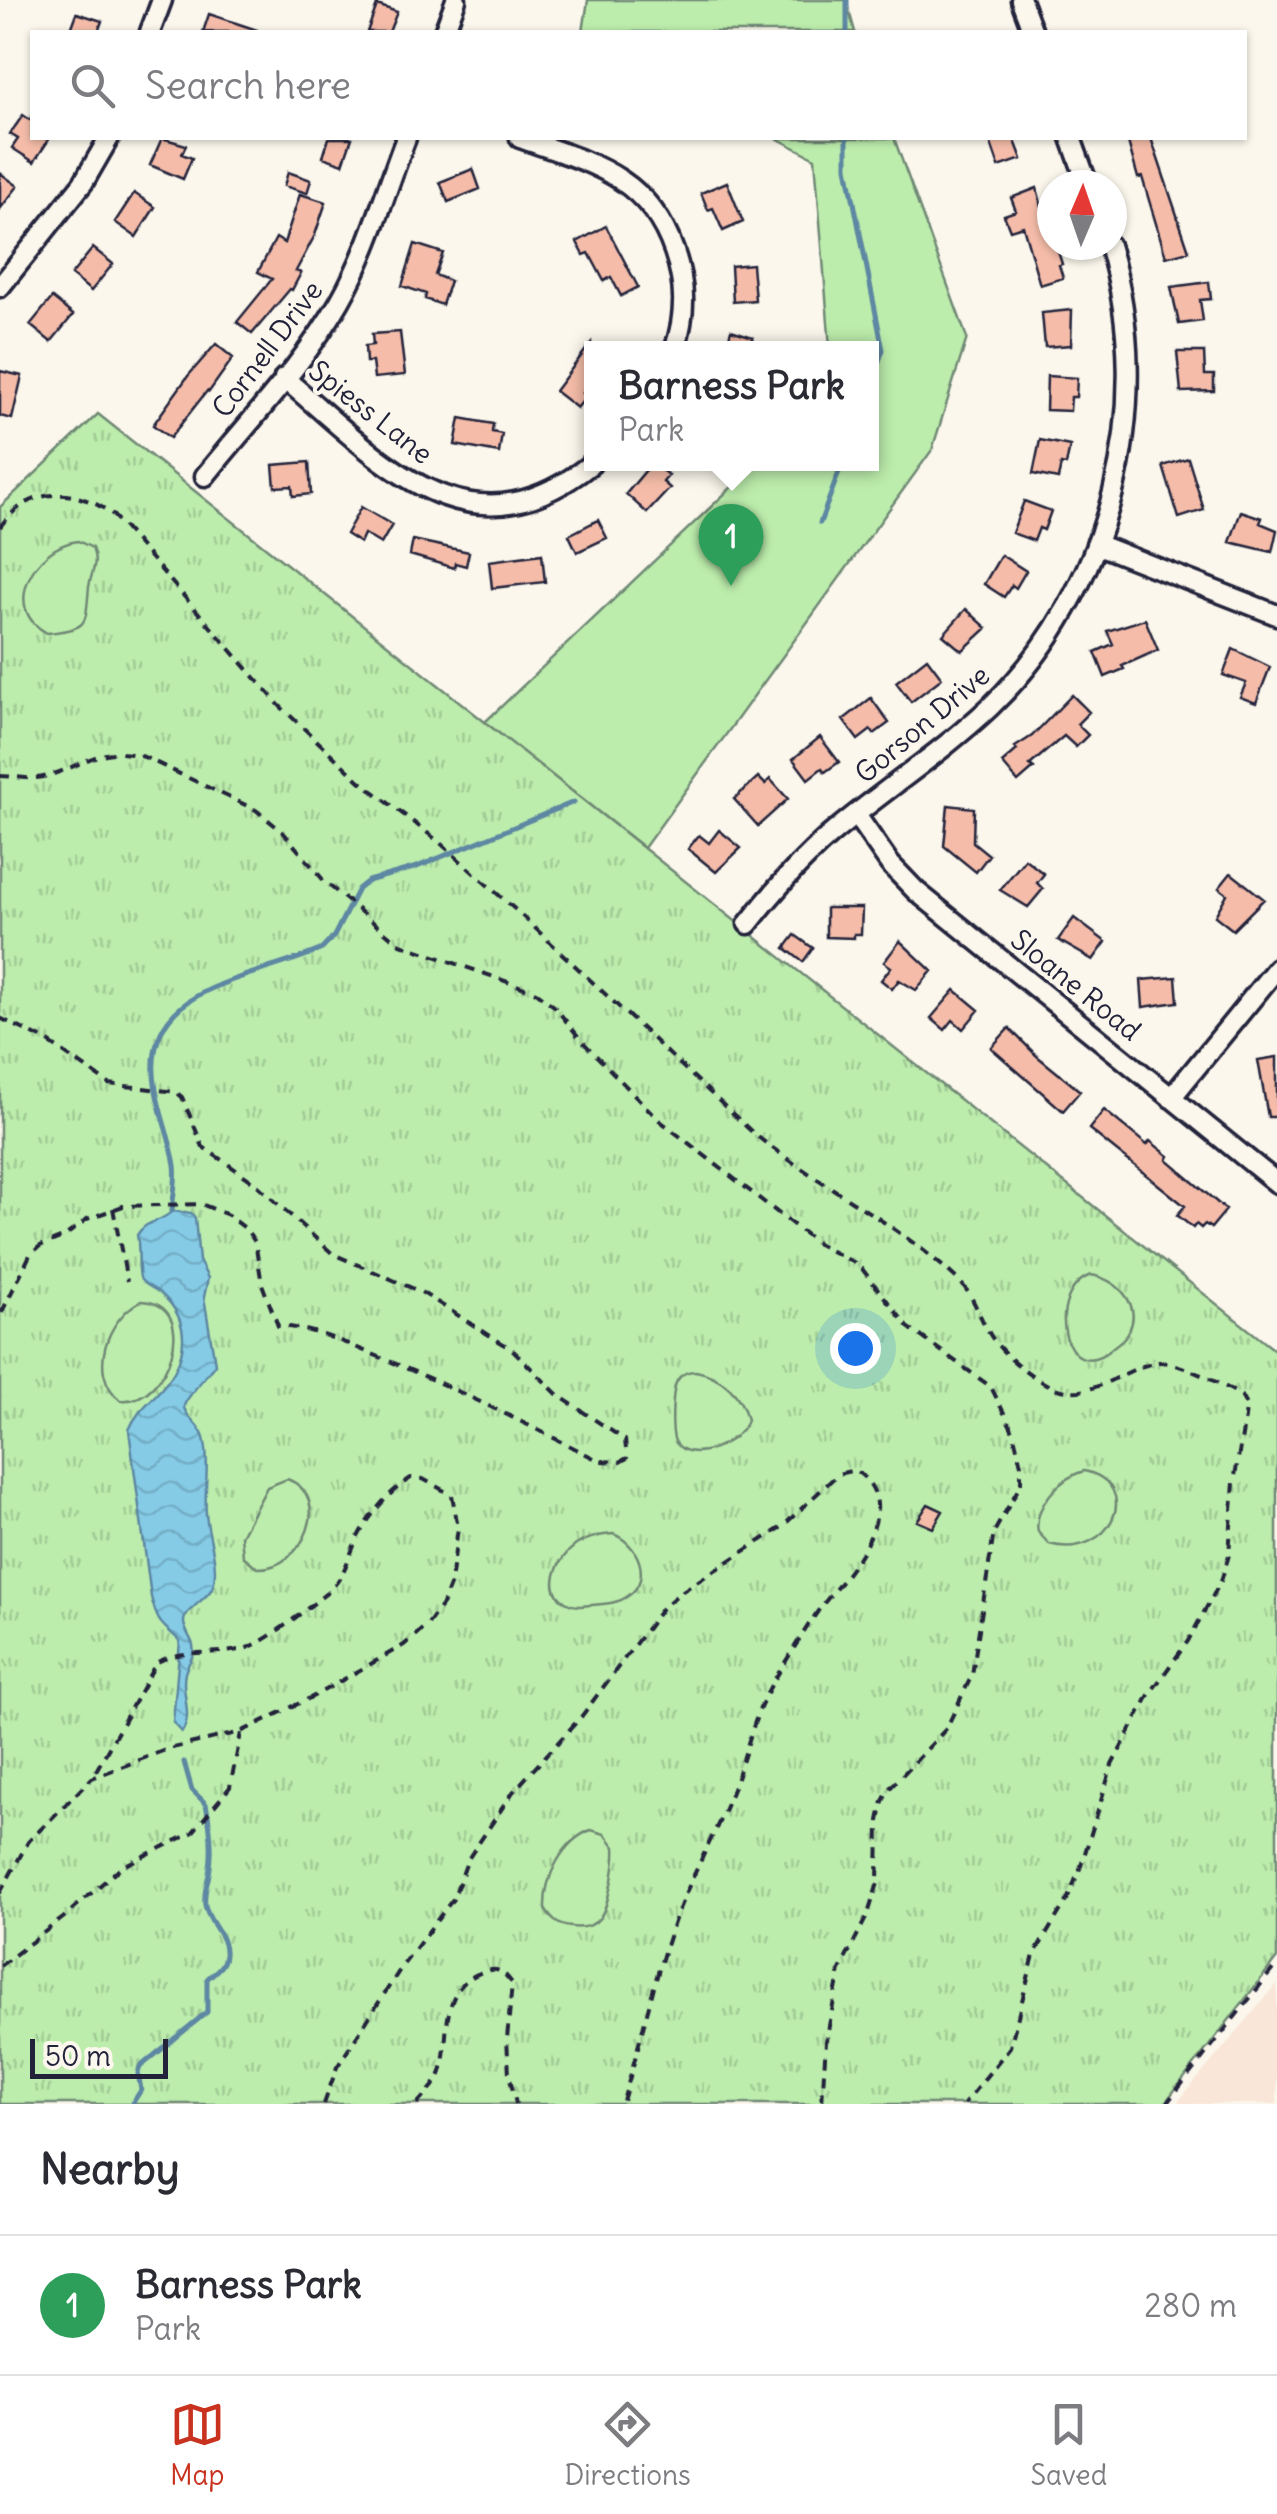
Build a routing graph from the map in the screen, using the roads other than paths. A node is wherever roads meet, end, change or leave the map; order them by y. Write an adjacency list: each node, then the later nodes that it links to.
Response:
1 (162, 0): 4 (street)
2 (456, 0): 5 (street)
3 (1021, 0): 6 (street)
4 (151, 30)
5 (445, 30)
6 (1032, 30)
7 (109, 140): 13 (street)
8 (405, 140): 15 (street, Cornell Drive)
9 (526, 140): 14 (street)
10 (1072, 140): 11 (street)
11 (1083, 170)
12 (1113, 260): 18 (street, Gorson Drive)
13 (0, 287)
14 (677, 341)
15 (284, 378): 16 (street, Spiess Lane); 17 (street, Cornell Drive)
16 (584, 469)
17 (204, 476)
18 (1096, 544): 19 (street); 20 (street, Gorson Drive)
19 (1277, 616)
20 (856, 815): 21 (street, Gorson Drive); 23 (street, Sloane Road)
21 (748, 924)
22 (1277, 968): 23 (street)
23 (1171, 1098): 24 (street, Sloane Road)
24 (1277, 1183)

